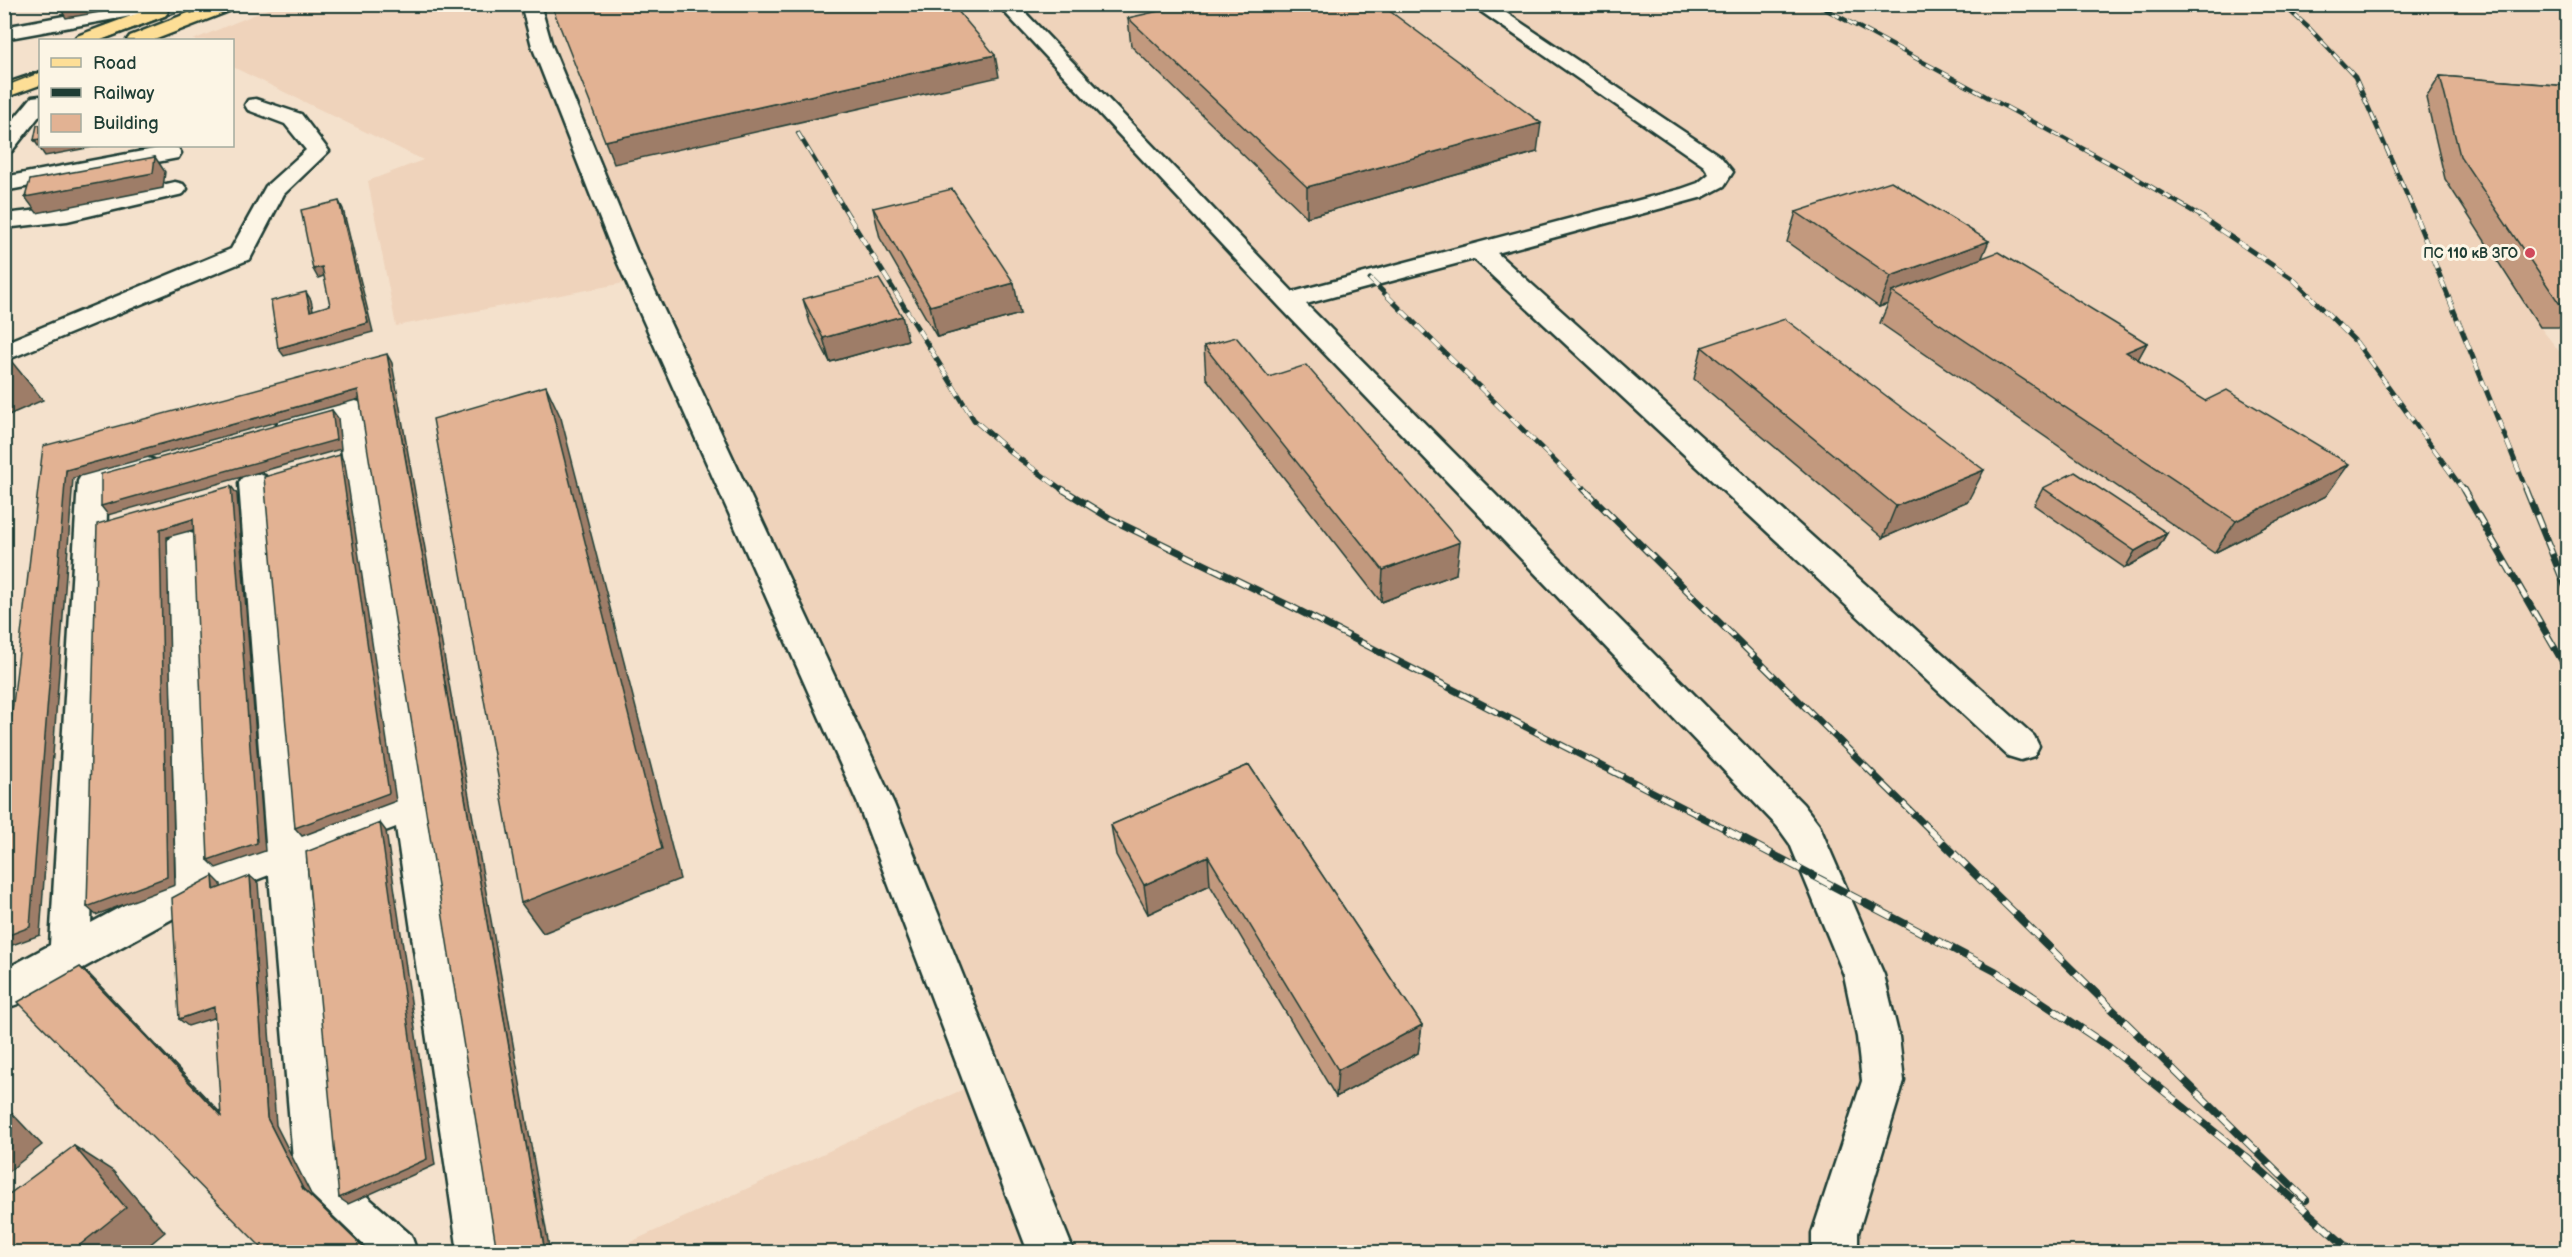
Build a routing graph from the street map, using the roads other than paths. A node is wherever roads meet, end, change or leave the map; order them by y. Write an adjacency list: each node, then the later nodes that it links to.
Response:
1 (164, 4): 7 (street)
2 (177, 4): 8 (main road)
3 (230, 4): 9 (main road)
4 (530, 4): 38 (street)
5 (1006, 4): 22 (street)
6 (1479, 4): 21 (street)
7 (4, 33)
8 (87, 39)
9 (140, 39)
10 (39, 57): 11 (main road)
11 (4, 71)
12 (39, 78): 13 (main road)
13 (4, 92)
14 (39, 103): 16 (street)
15 (256, 105): 23 (street)
16 (4, 146)
17 (170, 153): 18 (street)
18 (4, 184)
19 (175, 189): 20 (street)
20 (4, 221)
21 (1479, 250): 22 (street); 30 (street)
22 (1288, 301): 39 (street)
23 (7, 349)
24 (260, 433): 31 (street)
25 (171, 459): 28 (street)
26 (254, 482): 32 (street)
27 (123, 520): 28 (street)
28 (91, 530): 34 (street)
29 (183, 542): 33 (street)
30 (2021, 746)
31 (411, 806): 32 (street); 37 (street)
32 (285, 852): 33 (street); 36 (street)
33 (196, 886): 34 (street)
34 (70, 954): 35 (street)
35 (4, 991)
36 (394, 1252)
37 (481, 1252)
38 (1051, 1252)
39 (1836, 1252)

